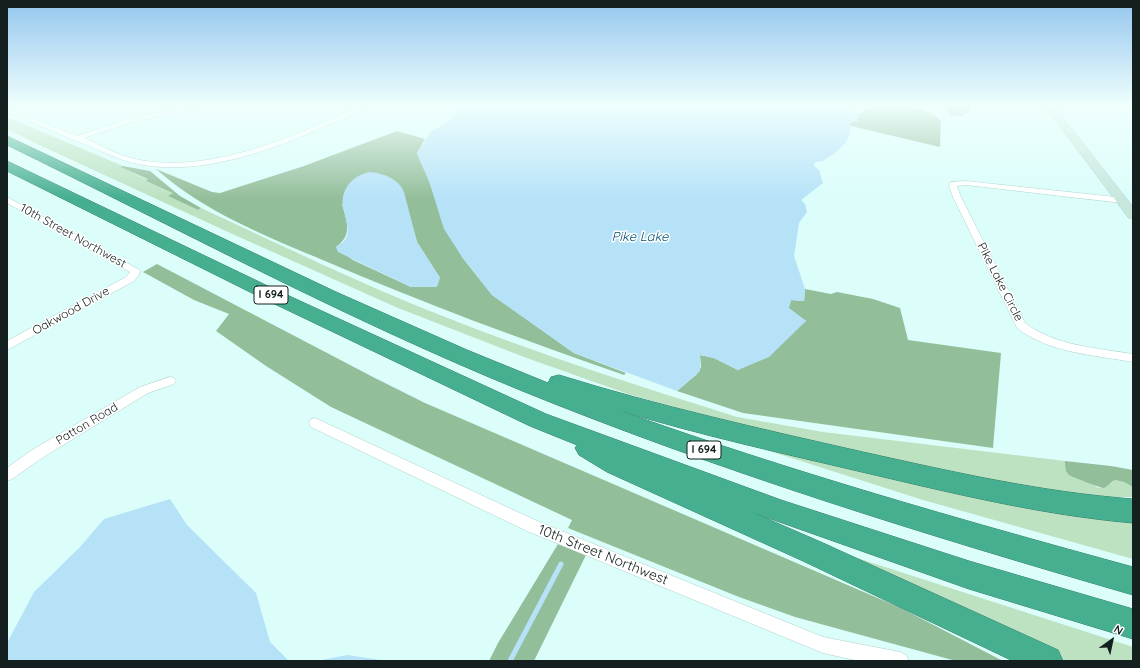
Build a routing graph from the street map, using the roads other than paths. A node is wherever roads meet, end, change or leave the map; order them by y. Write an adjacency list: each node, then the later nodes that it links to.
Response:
1 (289, 137): 3 (street)
2 (1074, 137): 9 (street)
3 (78, 138)
4 (7, 140): 12 (highway, I 694)
5 (7, 165): 16 (highway, I 694)
6 (954, 174): 7 (street)
7 (963, 183): 9 (street); 14 (street, Pike Lake Circle)
8 (7, 200): 11 (street, 10th Street Northwest)
9 (1122, 200): 10 (street)
10 (1133, 215)
11 (134, 275): 13 (street, Oakwood Drive)
12 (291, 277): 19 (highway); 20 (highway, I 694)
13 (7, 346)
14 (1133, 358)
15 (170, 381): 18 (street, Patton Road)
16 (538, 420): 21 (highway, I 694); 23 (highway)
17 (315, 423): 22 (street, 10th Street Northwest)
18 (7, 475)
19 (1133, 511)
20 (1133, 581)
21 (1133, 624)
22 (900, 661)
23 (1047, 661)

